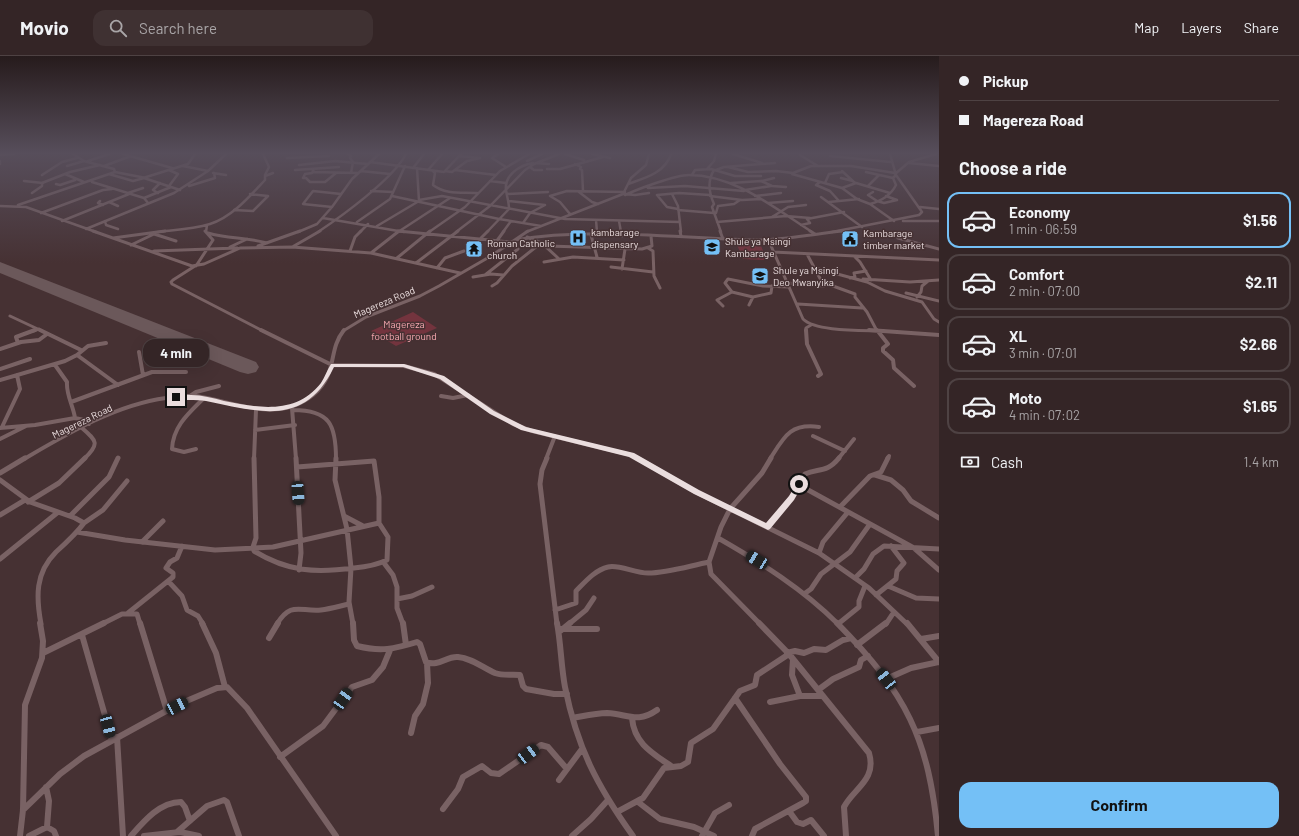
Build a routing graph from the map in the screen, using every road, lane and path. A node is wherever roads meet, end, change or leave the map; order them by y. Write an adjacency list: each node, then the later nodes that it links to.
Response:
1 (36, 190): 33 (street)
2 (59, 190): 67 (street)
3 (101, 190): 85 (street)
4 (117, 190): 37 (street)
5 (137, 190): 37 (street)
6 (154, 190): 27 (street)
7 (161, 190): 27 (street)
8 (179, 190): 62 (street)
9 (254, 190): 38 (street)
10 (344, 190): 39 (street)
11 (418, 190): 55 (street)
12 (443, 190): 40 (street)
13 (481, 190): 40 (street)
14 (625, 190): 41 (street)
15 (634, 190): 41 (street, Magereza Road)
16 (710, 190): 44 (street)
17 (739, 190): 26 (street)
18 (749, 190): 26 (street)
19 (830, 190): 53 (street)
20 (846, 190): 51 (street)
21 (882, 190): 36 (street)
22 (892, 190): 36 (street)
23 (907, 190): 74 (street)
24 (371, 191): 28 (street); 95 (street)
25 (583, 191): 31 (street); 41 (street)
26 (746, 191): 45 (street)
27 (158, 192): 48 (street)
28 (393, 192): 43 (street)
29 (506, 192): 30 (street); 57 (street); 71 (street)
30 (548, 192)
31 (579, 192): 64 (street); 87 (street)
32 (873, 192): 59 (street)
33 (32, 193)
34 (649, 193): 41 (street)
35 (780, 193): 45 (street)
36 (890, 193): 46 (street)
37 (129, 194): 48 (street); 60 (street)
38 (250, 194): 79 (street); 79 (street)
39 (341, 194): 72 (street); 72 (street)
40 (477, 194): 56 (street)
41 (624, 194): 64 (street, Magereza Road)
42 (672, 194): 44 (street); 77 (street); 77 (street)
43 (392, 196): 55 (street); 104 (street)
44 (710, 196): 52 (street); 86 (street)
45 (754, 196): 50 (street)
46 (886, 196): 59 (street); 59 (street)
47 (821, 197): 61 (street)
48 (144, 198): 62 (street)
49 (450, 198): 55 (street); 56 (street); 73 (street)
50 (761, 199): 52 (street); 63 (street)
51 (859, 199): 53 (street); 66 (street)
52 (740, 200): 86 (street)
53 (840, 200): 61 (street)
54 (100, 201): 68 (street)
55 (418, 201): 73 (street); 110 (street)
56 (470, 201): 71 (street); 80 (street)
57 (509, 201): 76 (street); 83 (street)
58 (793, 201): 63 (street)
59 (877, 201): 66 (street)
60 (109, 202): 68 (street); 70 (street)
61 (829, 202): 84 (street)
62 (148, 203): 99 (street)
63 (768, 203): 81 (street)
64 (598, 204): 87 (street, Magereza Road)
65 (806, 204): 81 (street)
66 (870, 204): 102 (street)
67 (15, 205): 69 (street); 85 (street)
68 (103, 205): 98 (street)
69 (0, 206)
70 (118, 206)
71 (490, 206): 76 (street); 88 (street)
72 (332, 207): 91 (street)
73 (438, 207): 80 (street); 117 (street)
74 (920, 207): 75 (street); 82 (street)
75 (924, 207): 78 (street); 82 (street)
76 (509, 209): 83 (street); 94 (street)
77 (678, 209): 86 (street); 105 (street)
78 (939, 209)
79 (234, 210): 109 (street)
80 (459, 211): 88 (street); 122 (street)
81 (779, 211): 89 (street); 90 (street)
82 (922, 211): 97 (street)
83 (530, 212): 92 (street); 107 (street)
84 (844, 212): 93 (street); 113 (street)
85 (41, 213): 98 (street)
86 (714, 213): 106 (street)
87 (572, 214): 92 (street, Magereza Road)
88 (478, 215): 94 (street); 128 (street)
89 (786, 216): 90 (street); 93 (street); 112 (street)
90 (772, 217): 106 (street)
91 (323, 218): 95 (street); 141 (street)
92 (562, 218): 96 (street); 111 (street, Magereza Road)
93 (814, 218): 112 (street)
94 (499, 219): 100 (street); 136 (street)
95 (337, 220): 104 (street); 145 (street)
96 (596, 220): 101 (street); 124 (street)
97 (901, 220): 102 (street); 103 (street)
98 (62, 221): 114 (street)
99 (105, 221): 114 (street); 115 (street)
100 (511, 221): 107 (street); 139 (street)
101 (619, 221): 105 (street); 125 (street)
102 (894, 221): 113 (street)
103 (939, 221)
104 (357, 222): 108 (street)
105 (680, 222): 127 (street)
106 (717, 222): 135 (street)
107 (523, 223): 111 (street)
108 (368, 224): 110 (street); 156 (street)
109 (207, 225): 116 (street); 118 (street)
110 (377, 226): 117 (street)
111 (541, 226): 137 (street, Magereza Road)
112 (801, 226): 120 (street)
113 (862, 227): 120 (street)
114 (86, 229): 130 (street)
115 (118, 229)
116 (182, 229): 118 (street); 119 (street)
117 (401, 230): 122 (street); 159 (street)
118 (207, 232): 132 (street); 151 (street)
119 (154, 233): 121 (street); 131 (street); 138 (street)
120 (815, 234): 133 (street)
121 (136, 235): 130 (street); 131 (street)
122 (427, 235): 128 (street); 163 (street)
123 (591, 235): 124 (street); 129 (street); 146 (street)
124 (597, 235): 125 (street)
125 (622, 236): 126 (street)
126 (651, 236): 127 (street); 150 (street)
127 (681, 236): 135 (street)
128 (449, 237): 136 (street); 168 (street)
129 (527, 237): 137 (street); 142 (street)
130 (111, 238): 143 (street)
131 (145, 238): 143 (street)
132 (247, 238): 141 (street); 147 (street)
133 (768, 238): 135 (street); 158 (street)
134 (898, 238): 154 (street)
135 (723, 239)
136 (479, 240): 139 (street)
137 (515, 240): 140 (street, Magereza Road)
138 (176, 241)
139 (496, 242): 140 (street)
140 (510, 242): 176 (street, Magereza Road)
141 (268, 243): 144 (street); 149 (street)
142 (541, 244): 146 (street); 164 (street); 178 (street)
143 (130, 245): 155 (street)
144 (284, 246): 145 (street); 149 (street)
145 (292, 247): 156 (street)
146 (594, 247): 153 (street); 162 (street)
147 (229, 248): 148 (street); 151 (street)
148 (240, 248): 149 (street); 169 (street)
149 (253, 248)
150 (648, 248): 153 (street); 175 (street)
151 (208, 249): 155 (street); 169 (street)
152 (518, 249): 177 (street)
153 (625, 249): 165 (street)
154 (939, 249)
155 (150, 251): 169 (street)
156 (350, 251): 159 (street)
157 (464, 251): 171 (street)
158 (773, 252): 160 (street); 186 (street)
159 (371, 253): 163 (street)
160 (807, 254): 161 (street); 172 (street)
161 (853, 256): 166 (street); 174 (street)
162 (597, 257): 164 (street); 165 (street)
163 (397, 258): 168 (street)
164 (558, 258): 167 (street)
165 (624, 260): 173 (street)
166 (939, 260)
167 (544, 262)
168 (416, 263): 171 (street)
169 (195, 266): 216 (street)
170 (611, 267): 173 (street)
171 (437, 268): 176 (street)
172 (815, 268): 180 (street); 184 (street)
173 (622, 269): 175 (street)
174 (866, 271): 180 (street); 181 (street)
175 (653, 272): 189 (street)
176 (460, 274): 216 (street, Magereza Road)
177 (485, 275): 178 (street); 179 (street)
178 (503, 275): 187 (street)
179 (473, 277)
180 (852, 279): 181 (street); 185 (street)
181 (871, 280): 183 (street); 185 (street)
182 (939, 280): 183 (street)
183 (929, 281): 193 (street)
184 (822, 282): 186 (street); 198 (street)
185 (872, 284): 191 (street)
186 (788, 285): 188 (street); 195 (street)
187 (492, 286)
188 (772, 286): 190 (street); 192 (street)
189 (660, 288)
190 (732, 292): 192 (street); 197 (street)
191 (889, 292): 193 (street); 200 (street)
192 (753, 297): 196 (street)
193 (917, 297): 194 (street)
194 (939, 301)
195 (798, 304): 198 (street); 201 (street)
196 (749, 305)
197 (723, 306)
198 (862, 308): 203 (street)
199 (10, 316): 202 (street)
200 (939, 322)
201 (811, 325): 203 (street); 221 (street)
202 (39, 329): 204 (street); 206 (street)
203 (877, 331): 205 (street); 225 (street)
204 (47, 334): 206 (street); 209 (street)
205 (939, 334)
206 (18, 343): 210 (street)
207 (106, 344): 208 (street)
208 (86, 347): 209 (street); 211 (street)
209 (76, 348): 211 (street)
210 (0, 349)
211 (81, 350): 213 (street)
212 (140, 352): 220 (street)
213 (77, 355): 215 (street); 223 (street)
214 (30, 359): 217 (street)
215 (55, 365): 219 (street); 230 (street)
216 (332, 365): 226 (street); 231 (street, Magereza Road)
217 (0, 369)
218 (186, 372): 220 (street)
219 (17, 375): 222 (street); 237 (street)
220 (142, 375): 223 (street)
221 (818, 376)
222 (0, 380)
223 (118, 385): 230 (street)
224 (219, 386): 227 (street)
225 (914, 386)
226 (468, 395): 228 (street); 241 (street)
227 (190, 396): 229 (street, Magereza Road); 234 (street, Magereza Road)
228 (442, 396)
229 (204, 398): 232 (street, Magereza Road); 245 (street)
230 (71, 402): 233 (street)
231 (292, 408): 232 (street, Magereza Road); 235 (street); 249 (street)
232 (256, 410): 240 (street)
233 (75, 418): 234 (street); 236 (street)
234 (89, 424): 239 (street, Magereza Road)
235 (295, 425): 240 (street); 250 (street)
236 (27, 426): 237 (street); 243 (street)
237 (1, 427)
238 (819, 427): 258 (street)
239 (82, 428): 251 (street, Magereza Road); 256 (street)
240 (255, 430): 278 (street)
241 (555, 436): 258 (street); 300 (street)
242 (813, 436): 246 (street)
243 (0, 438)
244 (854, 439): 246 (street)
245 (196, 449)
246 (845, 451): 255 (street)
247 (888, 456): 252 (street)
248 (118, 458): 262 (street)
249 (335, 464): 250 (street); 263 (street); 267 (street)
250 (297, 467): 274 (street)
251 (0, 473)
252 (875, 475): 257 (street); 264 (street)
253 (0, 480): 256 (street)
254 (127, 480): 266 (street)
255 (799, 484): 257 (street); 270 (street)
256 (26, 501): 260 (street); 261 (street)
257 (840, 507): 259 (street)
258 (730, 509): 270 (street); 273 (street)
259 (848, 512): 268 (street); 281 (street)
260 (57, 513): 262 (street); 282 (street)
261 (0, 515)
262 (70, 516): 266 (street)
263 (344, 516): 269 (street); 271 (street)
264 (939, 518)
265 (163, 521): 275 (street)
266 (84, 523): 272 (street)
267 (379, 523): 269 (street); 284 (street)
268 (870, 524): 279 (street); 285 (street)
269 (363, 526): 271 (street)
270 (768, 527): 281 (street)
271 (347, 529): 274 (street); 286 (street)
272 (77, 532): 275 (street); 314 (street)
273 (718, 538): 283 (street); 294 (street)
274 (299, 541): 278 (street); 287 (street)
275 (142, 542): 276 (street)
276 (182, 546): 278 (street); 290 (street)
277 (891, 546): 279 (street); 289 (street); 292 (street)
278 (253, 547): 287 (street)
279 (914, 548): 280 (street); 288 (street)
280 (939, 548)
281 (819, 553): 285 (street)
282 (0, 559)
283 (709, 562): 300 (street); 315 (street)
284 (384, 563): 286 (street); 298 (street)
285 (836, 563): 289 (street); 294 (street)
286 (351, 568): 287 (street); 299 (street)
287 (299, 570)
288 (939, 570)
289 (855, 578): 291 (street)
290 (168, 581): 302 (street); 320 (street)
291 (865, 586): 295 (street); 303 (street)
292 (888, 586): 295 (street); 297 (street)
293 (432, 587): 298 (street)
294 (804, 594): 303 (street)
295 (876, 595): 301 (street)
296 (594, 598): 305 (street)
297 (939, 598)
298 (397, 599): 311 (street)
299 (349, 604): 308 (street); 313 (street)
300 (556, 610): 305 (street)
301 (894, 612): 310 (street); 312 (street)
302 (128, 613): 306 (street); 327 (street)
303 (838, 624): 309 (street)
304 (597, 628): 305 (street)
305 (560, 630): 322 (street)
306 (82, 635): 314 (street); 333 (street)
307 (939, 636): 310 (street)
308 (269, 638)
309 (851, 638): 312 (street); 315 (street)
310 (921, 639): 317 (street)
311 (406, 645): 313 (street); 318 (street)
312 (857, 645): 316 (street)
313 (390, 650): 335 (street)
314 (43, 653): 344 (street)
315 (790, 655): 321 (street); 323 (street); 324 (street)
316 (868, 656): 319 (street); 321 (street)
317 (939, 662): 319 (street)
318 (427, 663): 322 (street); 332 (street)
319 (886, 679): 331 (street)
320 (225, 687): 327 (street); 335 (street)
321 (820, 693): 323 (street); 365 (street)
322 (567, 694): 328 (street)
323 (800, 696): 325 (street)
324 (734, 698): 336 (street); 345 (street)
325 (770, 702)
326 (657, 710): 329 (street)
327 (167, 711): 333 (street)
328 (573, 718): 329 (street); 334 (street)
329 (632, 718): 336 (street)
330 (939, 728): 331 (street)
331 (917, 732): 366 (street)
332 (411, 733)
333 (114, 739): 339 (street); 354 (street)
334 (582, 749): 337 (street); 340 (street)
335 (280, 757): 359 (street)
336 (671, 767): 341 (street)
337 (567, 769): 338 (street); 343 (street)
338 (559, 780)
339 (46, 787): 344 (street); 348 (street)
340 (608, 800): 346 (street); 360 (street)
341 (638, 802): 346 (street); 350 (street)
342 (729, 805): 350 (street)
343 (443, 809)
344 (23, 810): 351 (street)
345 (789, 811): 363 (street); 364 (street)
346 (617, 812): 361 (street)
347 (190, 821): 349 (street); 355 (street); 358 (street)
348 (46, 827): 352 (street); 353 (street)
349 (176, 832): 356 (street); 357 (street)
350 (703, 834): 362 (street)
351 (20, 836)
352 (29, 836)
353 (56, 836)
354 (123, 836)
355 (131, 836)
356 (144, 836)
357 (199, 836)
358 (239, 836)
359 (336, 836)
360 (572, 836)
361 (633, 836)
362 (714, 836)
363 (752, 836)
364 (824, 836)
365 (846, 836)
366 (938, 836)

